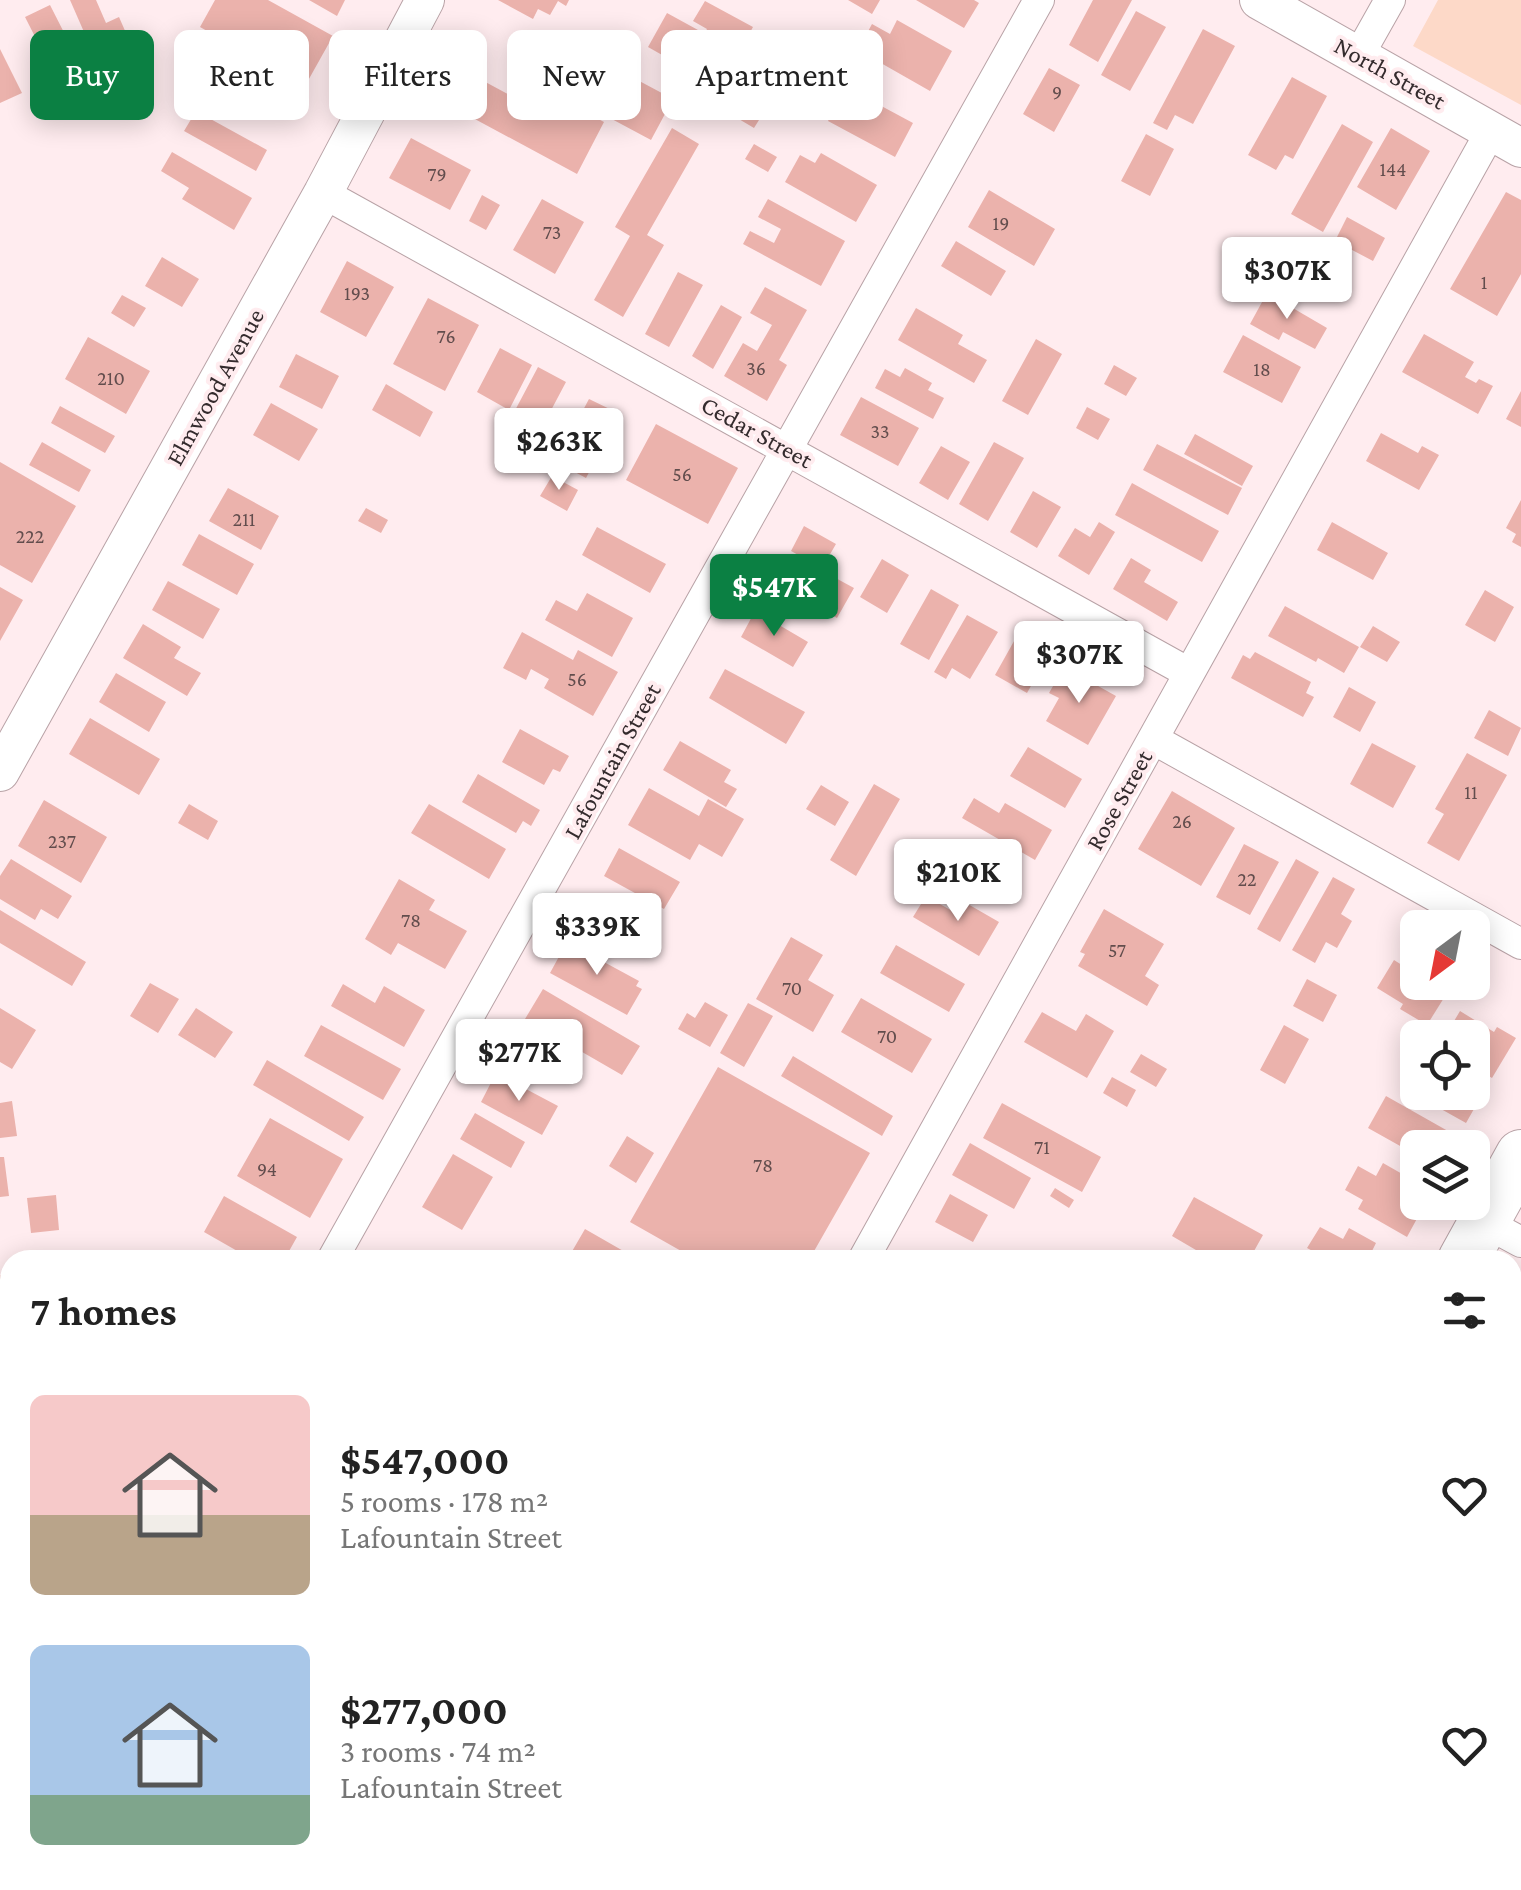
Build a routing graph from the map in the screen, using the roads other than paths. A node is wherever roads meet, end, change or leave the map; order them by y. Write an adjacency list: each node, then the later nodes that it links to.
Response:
1 (425, 0): 7 (street, Elmwood Avenue)
2 (1039, 0): 8 (street, Lafountain Street)
3 (1259, 0): 5 (street, North Street)
4 (1390, 0): 5 (street)
5 (1359, 55): 6 (street, North Street)
6 (1506, 139): 9 (street, Rose Street)
7 (323, 194): 8 (street, Cedar Street); 11 (street, Elmwood Avenue)
8 (788, 449): 9 (street, Cedar Street); 15 (street, Lafountain Street)
9 (1189, 674): 10 (street, Rose Street)
10 (1153, 739): 12 (street); 16 (street, Rose Street)
11 (0, 772)
12 (1521, 944)
13 (1521, 1155): 14 (main road)
14 (1489, 1241)
15 (338, 1250)
16 (869, 1250)

